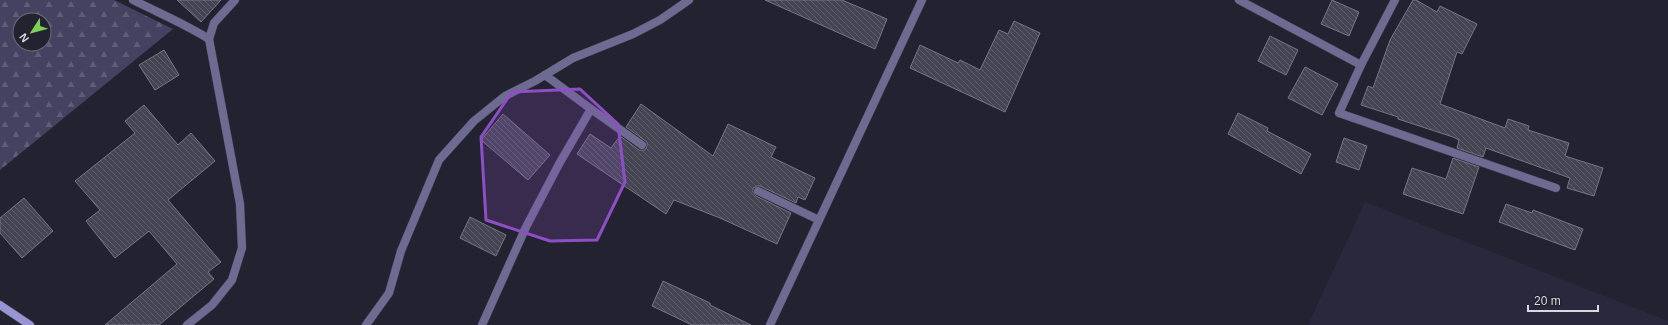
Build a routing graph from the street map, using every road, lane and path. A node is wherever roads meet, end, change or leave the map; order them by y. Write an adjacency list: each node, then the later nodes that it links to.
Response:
1 (133, 0): 7 (street)
2 (235, 0): 7 (street)
3 (689, 0): 9 (street)
4 (922, 0): 14 (street)
5 (1239, 0): 8 (street)
6 (1394, 0): 8 (street)
7 (209, 39): 17 (street)
8 (1361, 65): 12 (street)
9 (545, 75): 10 (street); 18 (street)
10 (591, 109): 11 (street); 19 (street)
11 (642, 145)
12 (1556, 188)
13 (758, 191): 14 (street)
14 (819, 220): 20 (street)
15 (0, 304): 16 (main road)
16 (30, 325)
17 (187, 325)
18 (366, 325)
19 (482, 325)
20 (770, 325)

